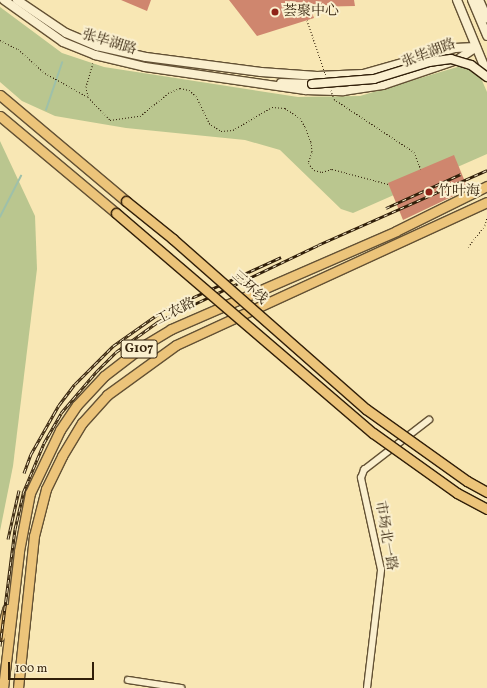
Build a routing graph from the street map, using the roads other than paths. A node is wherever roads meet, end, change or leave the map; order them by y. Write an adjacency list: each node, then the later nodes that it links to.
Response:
1 (4, 0): 13 (main road, 张毕湖路)
2 (17, 0): 9 (main road, 张毕湖路)
3 (457, 0): 9 (main road)
4 (463, 0): 10 (main road)
5 (472, 0): 8 (main road)
6 (479, 0): 7 (main road)
7 (487, 18)
8 (487, 36)
9 (476, 47): 11 (main road); 13 (main road, 张毕湖路)
10 (487, 60)
11 (487, 73)
12 (487, 77): 13 (main road, bridge)
13 (264, 84)
14 (0, 94): 19 (highway, 三环线, bridge)
15 (0, 116): 20 (highway, 三环线, bridge)
16 (487, 186): 21 (highway, 工农路 / G107)
17 (487, 202): 25 (highway, G107)
18 (429, 420): 27 (street, 市场北一路)
19 (487, 492)
20 (487, 509)
21 (15, 580): 22 (highway); 24 (highway, 工农路 / G107)
22 (0, 636)
23 (128, 680): 26 (street)
24 (3, 688)
25 (18, 688)
26 (181, 688)
27 (367, 688)

